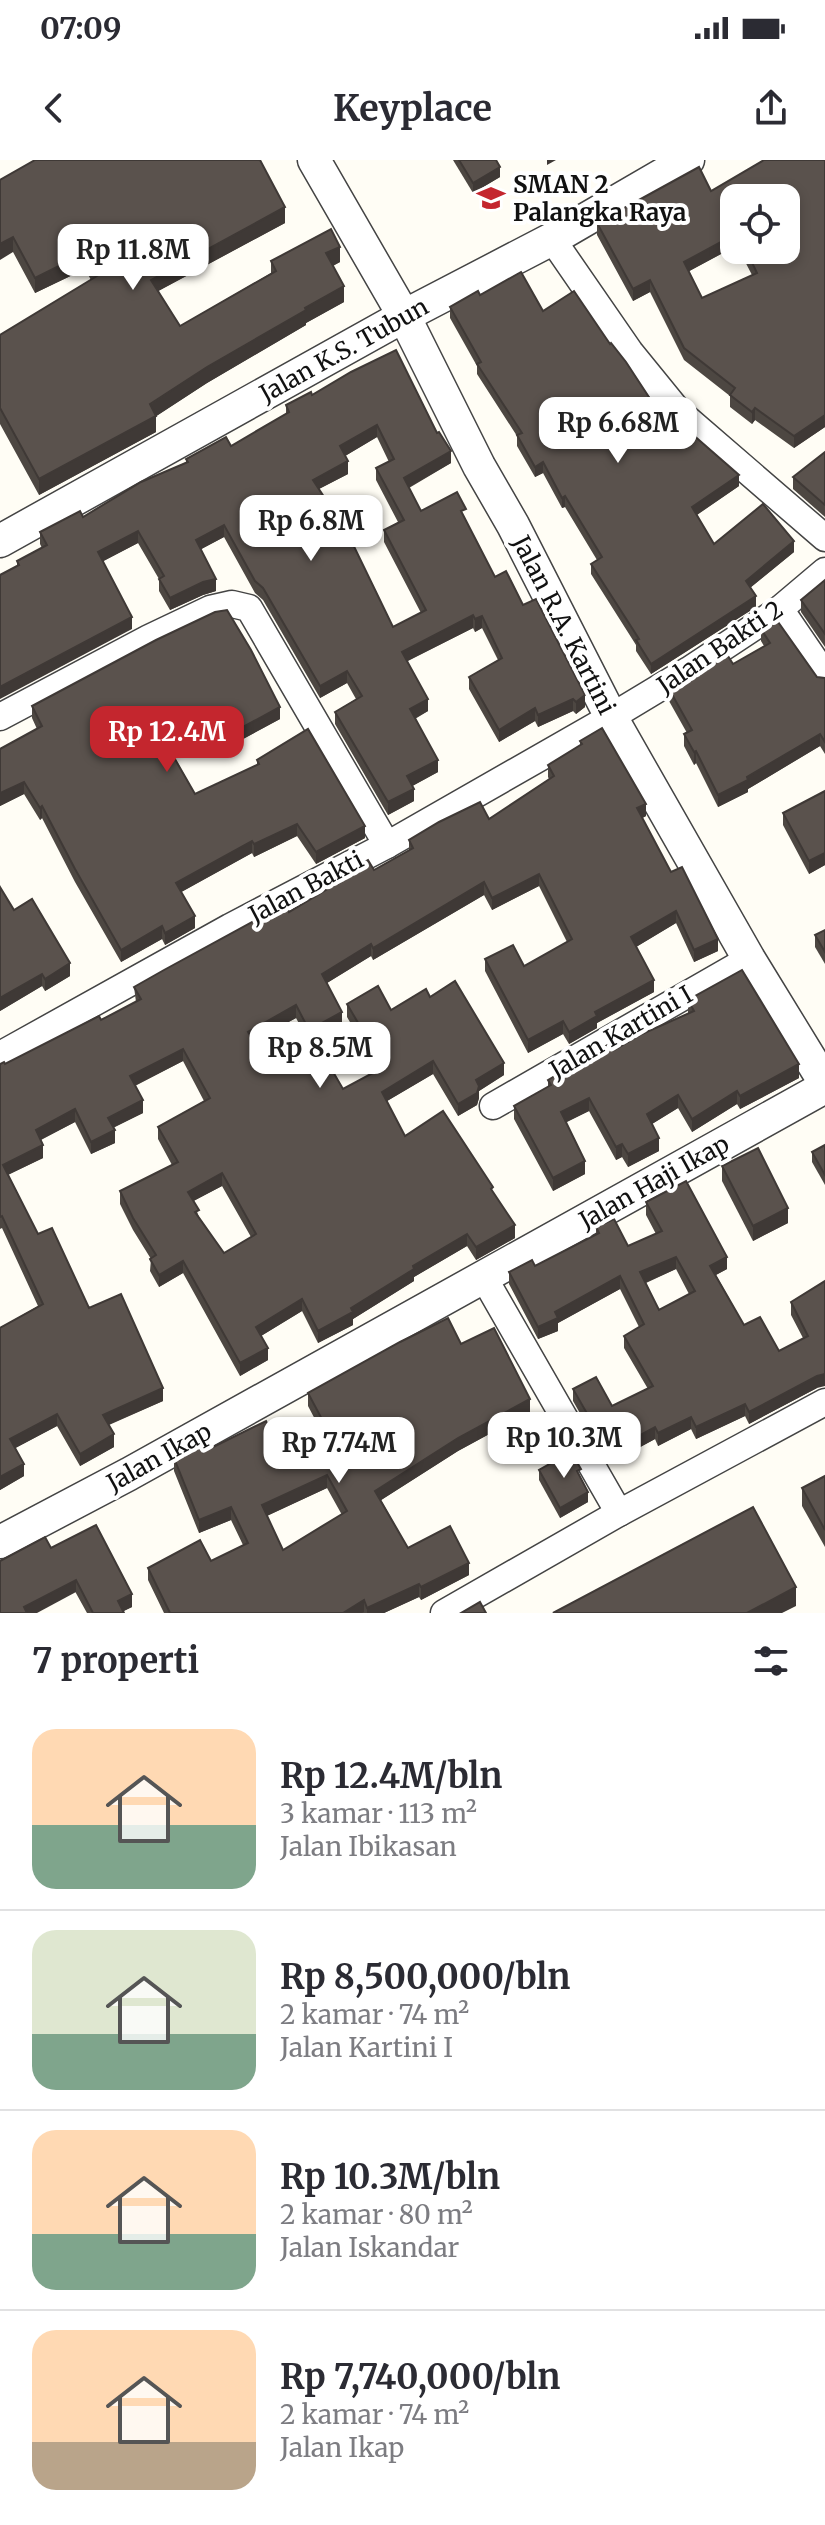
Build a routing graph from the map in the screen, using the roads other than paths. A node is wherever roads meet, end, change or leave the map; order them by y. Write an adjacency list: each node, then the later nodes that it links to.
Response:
1 (314, 160): 4 (street, Jalan R.A. Kartini)
2 (688, 160): 3 (street, Jalan K.S. Tubun)
3 (552, 239): 4 (street, Jalan K.S. Tubun); 5 (street)
4 (404, 316): 6 (street, Jalan K.S. Tubun); 11 (street, Jalan R.A. Kartini)
5 (825, 538)
6 (0, 541)
7 (825, 571): 8 (street, Jalan Bakti 2)
8 (780, 609): 9 (street); 11 (street, Jalan Bakti 2)
9 (825, 675)
10 (0, 717): 12 (street)
11 (611, 717): 12 (street, Jalan Bakti); 13 (street, Jalan R.A. Kartini)
12 (387, 845): 14 (street, Jalan Bakti)
13 (749, 959): 15 (street, Jalan R.A. Kartini); 16 (street, Jalan Kartini I)
14 (0, 1055)
15 (825, 1085): 17 (street, Jalan Haji Ikap)
16 (493, 1106)
17 (483, 1276): 19 (street); 20 (street, Jalan Ikap)
18 (825, 1402): 19 (street)
19 (619, 1513): 21 (street)
20 (0, 1542)
21 (480, 1604): 22 (street)
22 (444, 1613)

